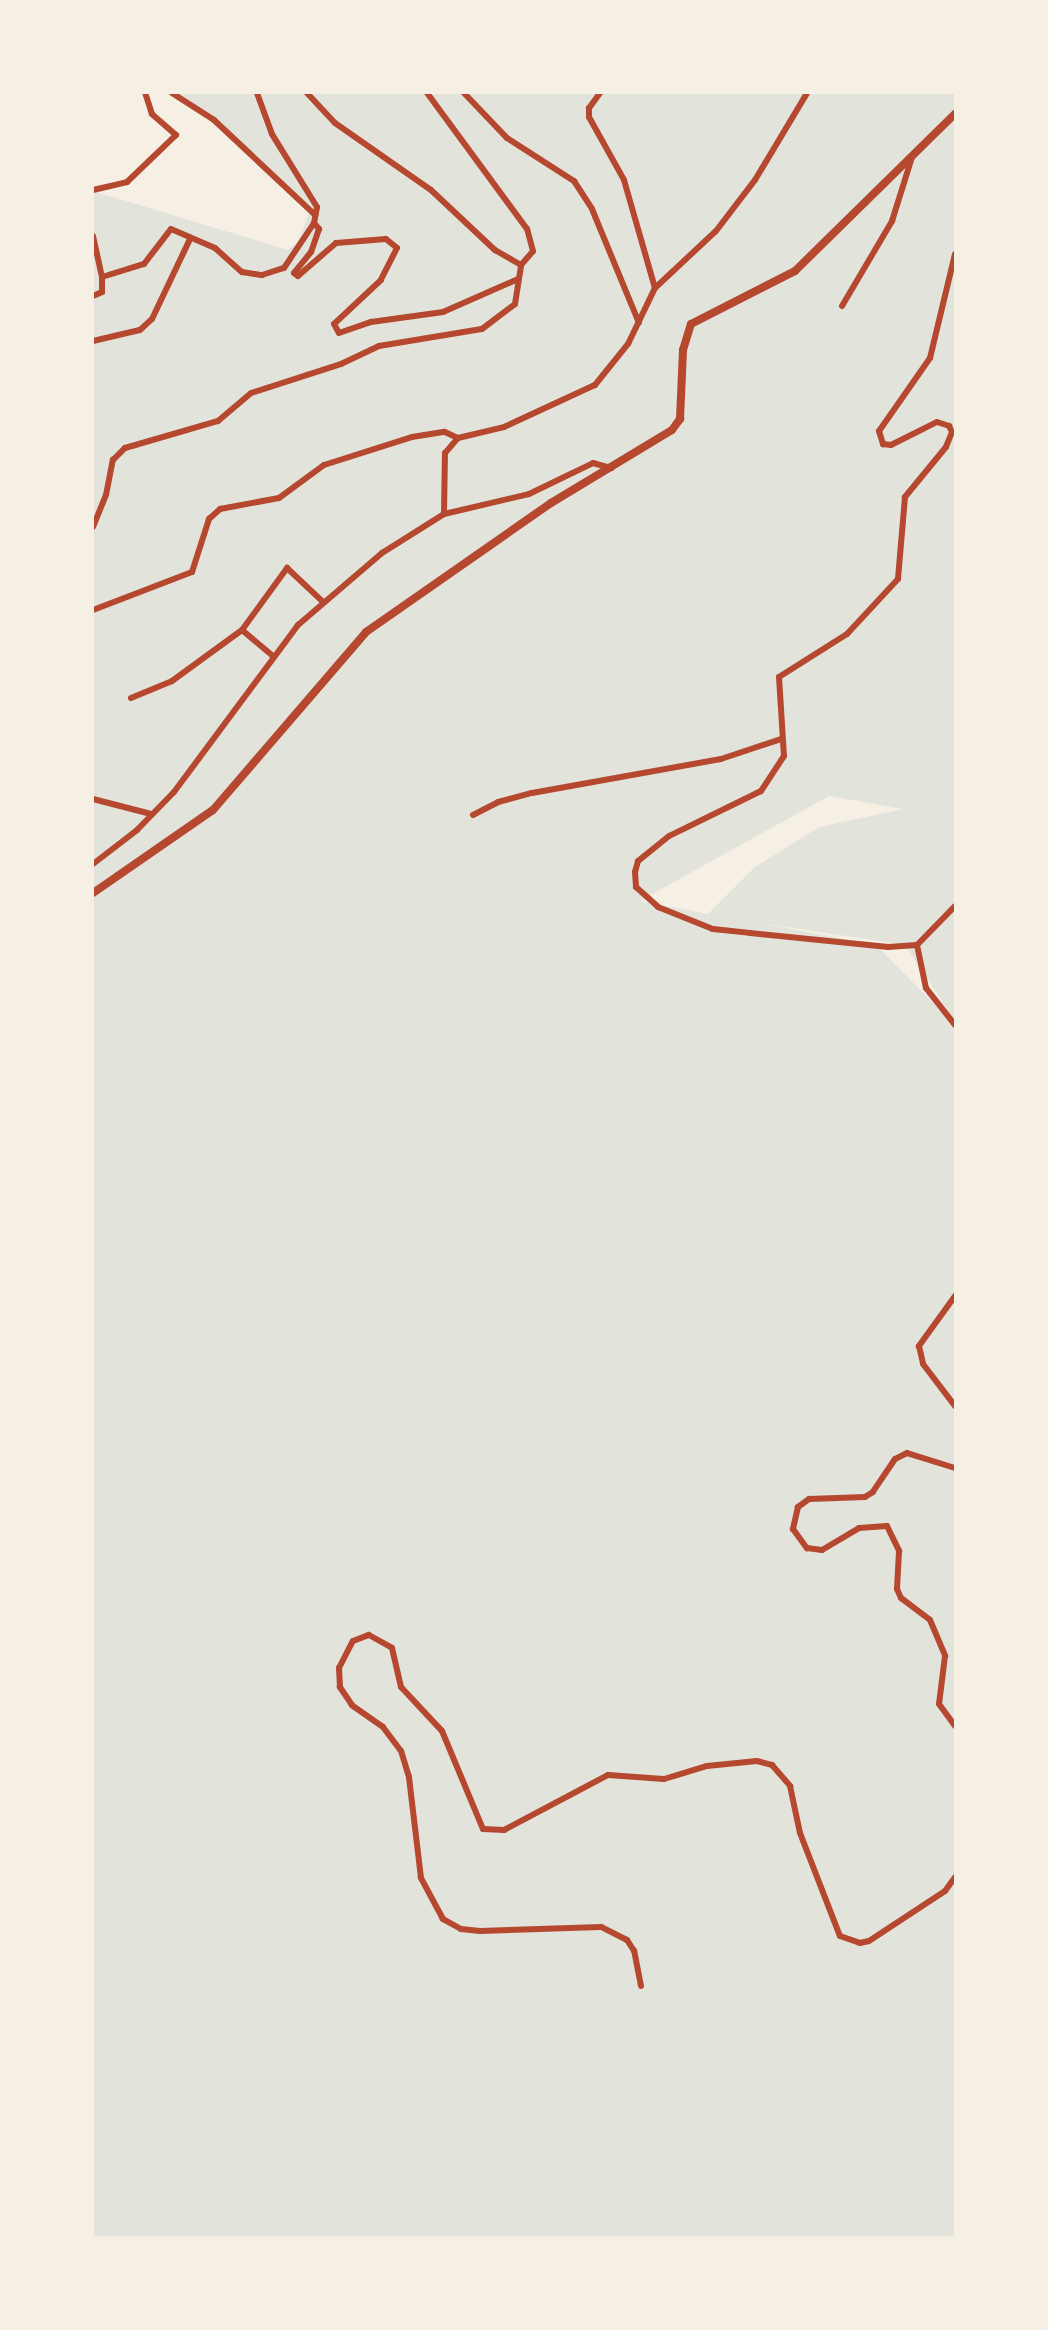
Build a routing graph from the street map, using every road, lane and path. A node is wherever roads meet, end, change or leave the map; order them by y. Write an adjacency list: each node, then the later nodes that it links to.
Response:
1 (145, 93): 11 (street)
2 (172, 93): 12 (street)
3 (257, 93): 12 (street)
4 (307, 93): 16 (street)
5 (427, 93): 16 (street)
6 (464, 93): 22 (street)
7 (600, 93): 19 (street)
8 (807, 93): 19 (street)
9 (955, 114): 10 (street)
10 (912, 154): 21 (street); 25 (street)
11 (93, 190)
12 (315, 219): 14 (street); 18 (street)
13 (93, 236): 17 (street)
14 (190, 239): 17 (street); 23 (street)
15 (955, 254): 33 (street)
16 (521, 265): 18 (street)
17 (102, 277): 20 (street)
18 (518, 279): 27 (street)
19 (654, 288): 22 (street)
20 (93, 296)
21 (842, 306)
22 (639, 323): 24 (street)
23 (93, 341)
24 (458, 438): 26 (street); 29 (street)
25 (613, 468): 26 (street); 38 (street)
26 (444, 514): 28 (street)
27 (93, 527)
28 (321, 601): 30 (street); 31 (street)
29 (93, 610)
30 (242, 630): 31 (street); 32 (street)
31 (273, 656): 35 (street)
32 (131, 698)
33 (781, 739): 36 (street); 40 (street)
34 (93, 799): 35 (street)
35 (151, 814): 37 (street)
36 (473, 815)
37 (93, 864)
38 (93, 893)
39 (955, 906): 40 (street)
40 (917, 944): 41 (street)
41 (955, 1026)
42 (955, 1296): 43 (street)
43 (955, 1406)
44 (955, 1468): 45 (street)
45 (955, 1726)
46 (955, 1877): 47 (street)
47 (641, 1986)

